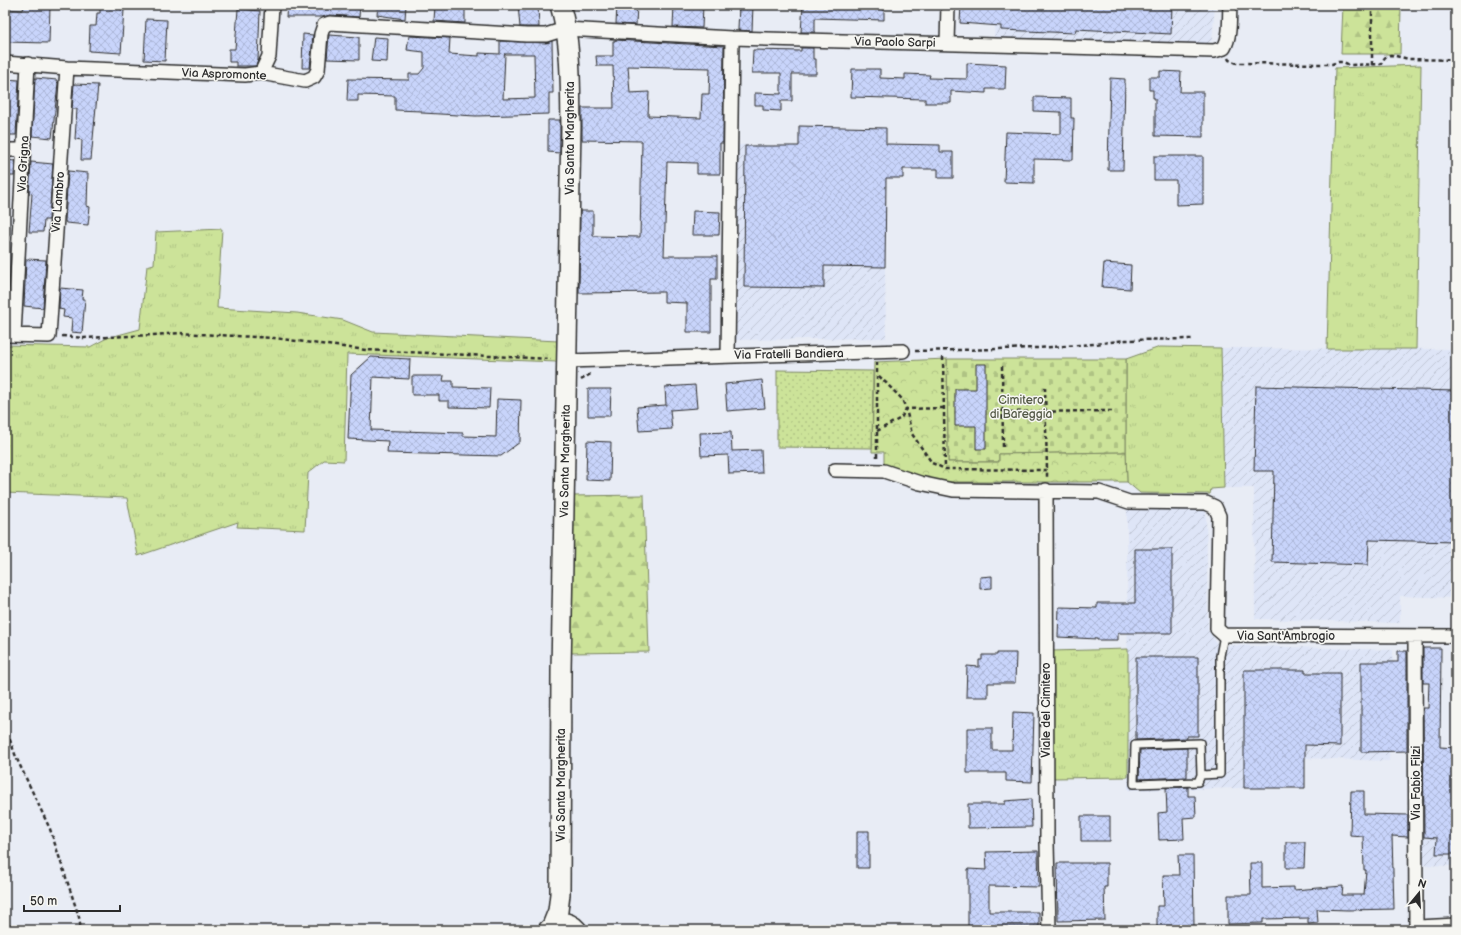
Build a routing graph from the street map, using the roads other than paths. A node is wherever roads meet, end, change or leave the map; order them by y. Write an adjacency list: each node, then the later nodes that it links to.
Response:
1 (272, 5): 11 (street)
2 (560, 5): 5 (street, Via Santa Margherita)
3 (948, 5): 7 (street)
4 (1230, 5): 7 (street, Via Paolo Sarpi)
5 (565, 29): 6 (street, Via Paolo Sarpi); 11 (street, Via Aspromonte); 17 (street, Via Santa Margherita)
6 (732, 38): 7 (street, Via Paolo Sarpi); 16 (street)
7 (947, 43)
8 (5, 63): 9 (street, Via Aspromonte)
9 (28, 64): 10 (street, Via Aspromonte); 13 (street, Via Grigna)
10 (67, 68): 11 (street, Via Aspromonte); 14 (street, Via Lambro)
11 (261, 74)
12 (5, 150): 13 (street)
13 (23, 150): 14 (street, Via Grigna)
14 (10, 335)
15 (904, 351): 16 (street, Via Fratelli Bandiera)
16 (728, 356): 17 (street, Via Fratelli Bandiera)
17 (560, 360): 24 (street, Via Santa Margherita)
18 (836, 470): 19 (street)
19 (1046, 490): 20 (street, Via Sant'Ambrogio); 26 (street, Viale del Cimitero)
20 (1224, 635): 21 (street, Via Sant'Ambrogio); 23 (lane)
21 (1415, 636): 22 (street, Via Sant'Ambrogio); 27 (street, Via Fabio Filzi)
22 (1456, 636)
23 (1201, 775): 23 (lane)
24 (561, 927)
25 (1456, 928): 27 (street)
26 (1050, 930)
27 (1418, 930)

